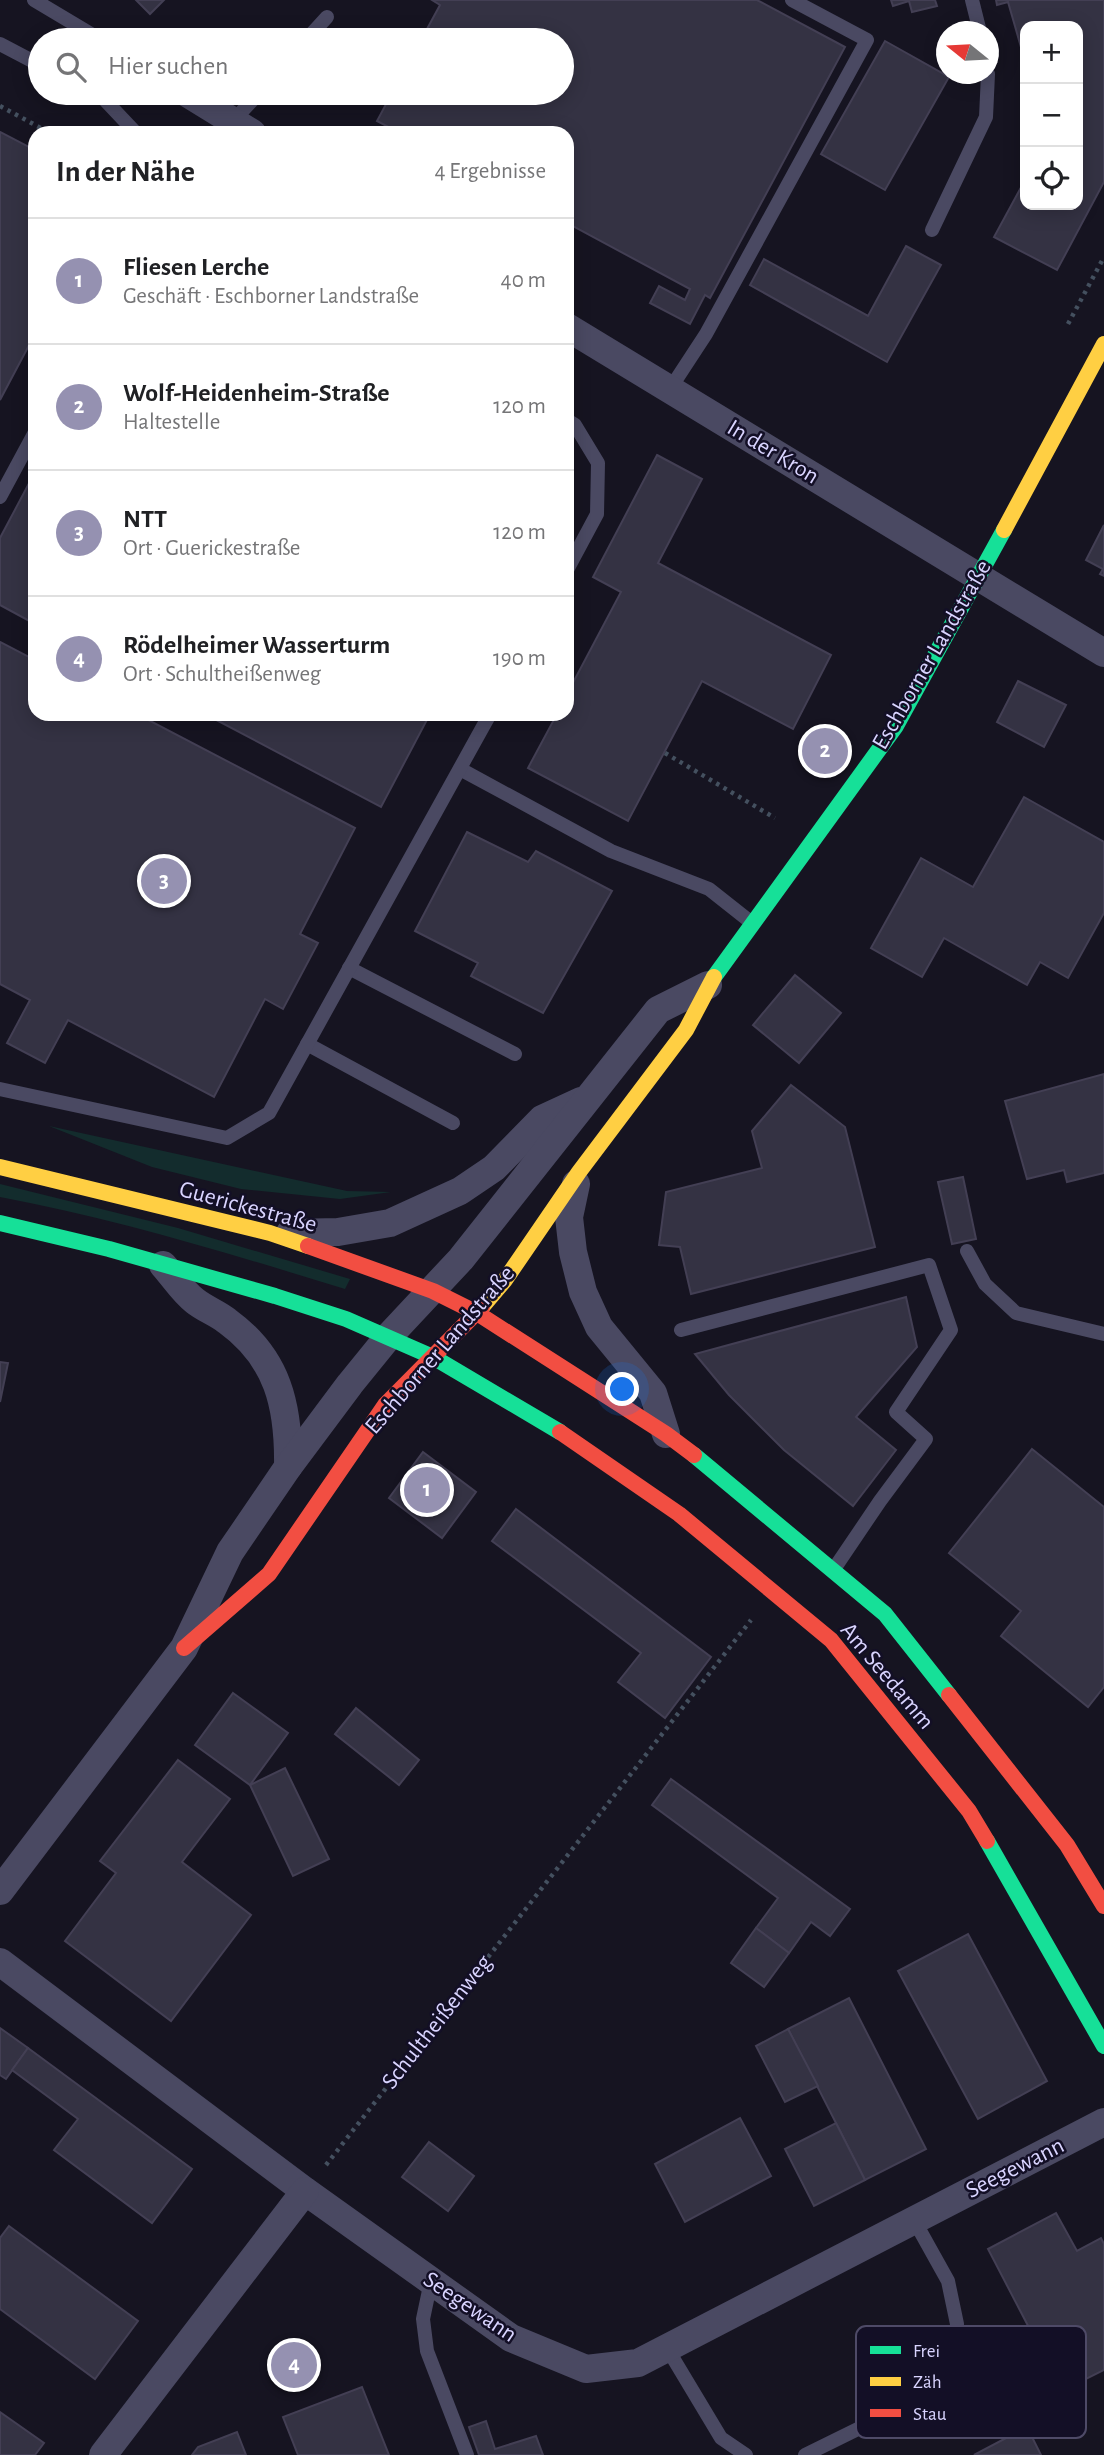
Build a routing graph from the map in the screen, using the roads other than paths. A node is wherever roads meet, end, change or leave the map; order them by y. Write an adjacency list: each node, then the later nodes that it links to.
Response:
1 (34, 0): 6 (lane)
2 (792, 0): 21 (lane)
3 (972, 0): 5 (lane)
4 (327, 17): 7 (lane)
5 (977, 21)
6 (81, 28)
7 (317, 28)
8 (0, 44): 9 (lane)
9 (28, 59)
10 (988, 84): 17 (lane)
11 (110, 105): 14 (lane)
12 (206, 105): 15 (street)
13 (253, 105): 16 (lane)
14 (129, 126)
15 (240, 126)
16 (242, 126)
17 (932, 230)
18 (574, 331): 21 (street, In der Kron)
19 (1104, 344): 20 (main road, Eschborner Landstraße)
20 (1094, 382): 26 (main road, Eschborner Landstraße)
21 (670, 389): 26 (street, In der Kron)
22 (574, 424): 25 (lane)
23 (28, 445): 24 (lane)
24 (0, 497)
25 (574, 557)
26 (978, 578): 27 (street, In der Kron); 30 (main road, Eschborner Landstraße)
27 (1104, 653)
28 (486, 721): 29 (lane)
29 (460, 769): 30 (lane); 31 (lane)
30 (753, 924): 32 (main road, Eschborner Landstraße)
31 (349, 968): 33 (lane); 34 (lane)
32 (708, 985): 36 (street, Eschborner Landstraße); 39 (main road, Eschborner Landstraße)
33 (307, 1044): 35 (lane); 37 (lane)
34 (515, 1054)
35 (0, 1089)
36 (587, 1099): 41 (street, Eschborner Landstraße); 44 (street, Eschborner Landstraße)
37 (453, 1123)
38 (0, 1167): 41 (main road, Guerickestraße)
39 (579, 1172): 45 (main road, Eschborner Landstraße); 50 (street, Eschborner Landstraße)
40 (0, 1223): 43 (main road)
41 (270, 1233): 44 (main road, Guerickestraße)
42 (967, 1251): 47 (lane)
43 (163, 1265): 48 (main road); 51 (street)
44 (433, 1291): 45 (main road, Guerickestraße); 48 (street, Eschborner Landstraße)
45 (477, 1313): 49 (main road, Eschborner Landstraße); 50 (main road, Am Seedamm)
46 (681, 1330): 52 (lane)
47 (1104, 1334)
48 (389, 1336): 49 (main road); 51 (street, Eschborner Landstraße)
49 (433, 1357): 53 (main road, Eschborner Landstraße); 57 (main road, Am Seedamm)
50 (666, 1434): 52 (main road, Am Seedamm)
51 (288, 1467): 53 (street, Eschborner Landstraße)
52 (833, 1570): 55 (main road, Am Seedamm)
53 (184, 1648): 54 (street, Eschborner Landstraße)
54 (0, 1891)
55 (1104, 1906)
56 (0, 1962): 59 (street, Seegewann)
57 (1104, 2046)
58 (1104, 2122): 60 (street, Seegewann)
59 (305, 2191): 61 (street, Seegewann); 65 (street)
60 (914, 2220): 62 (lane); 63 (street, Seegewann)
61 (431, 2281): 63 (street, Seegewann); 66 (lane)
62 (957, 2326)
63 (667, 2348): 67 (lane)
64 (856, 2430): 68 (lane)
65 (103, 2455)
66 (467, 2455)
67 (746, 2455)
68 (805, 2455)

